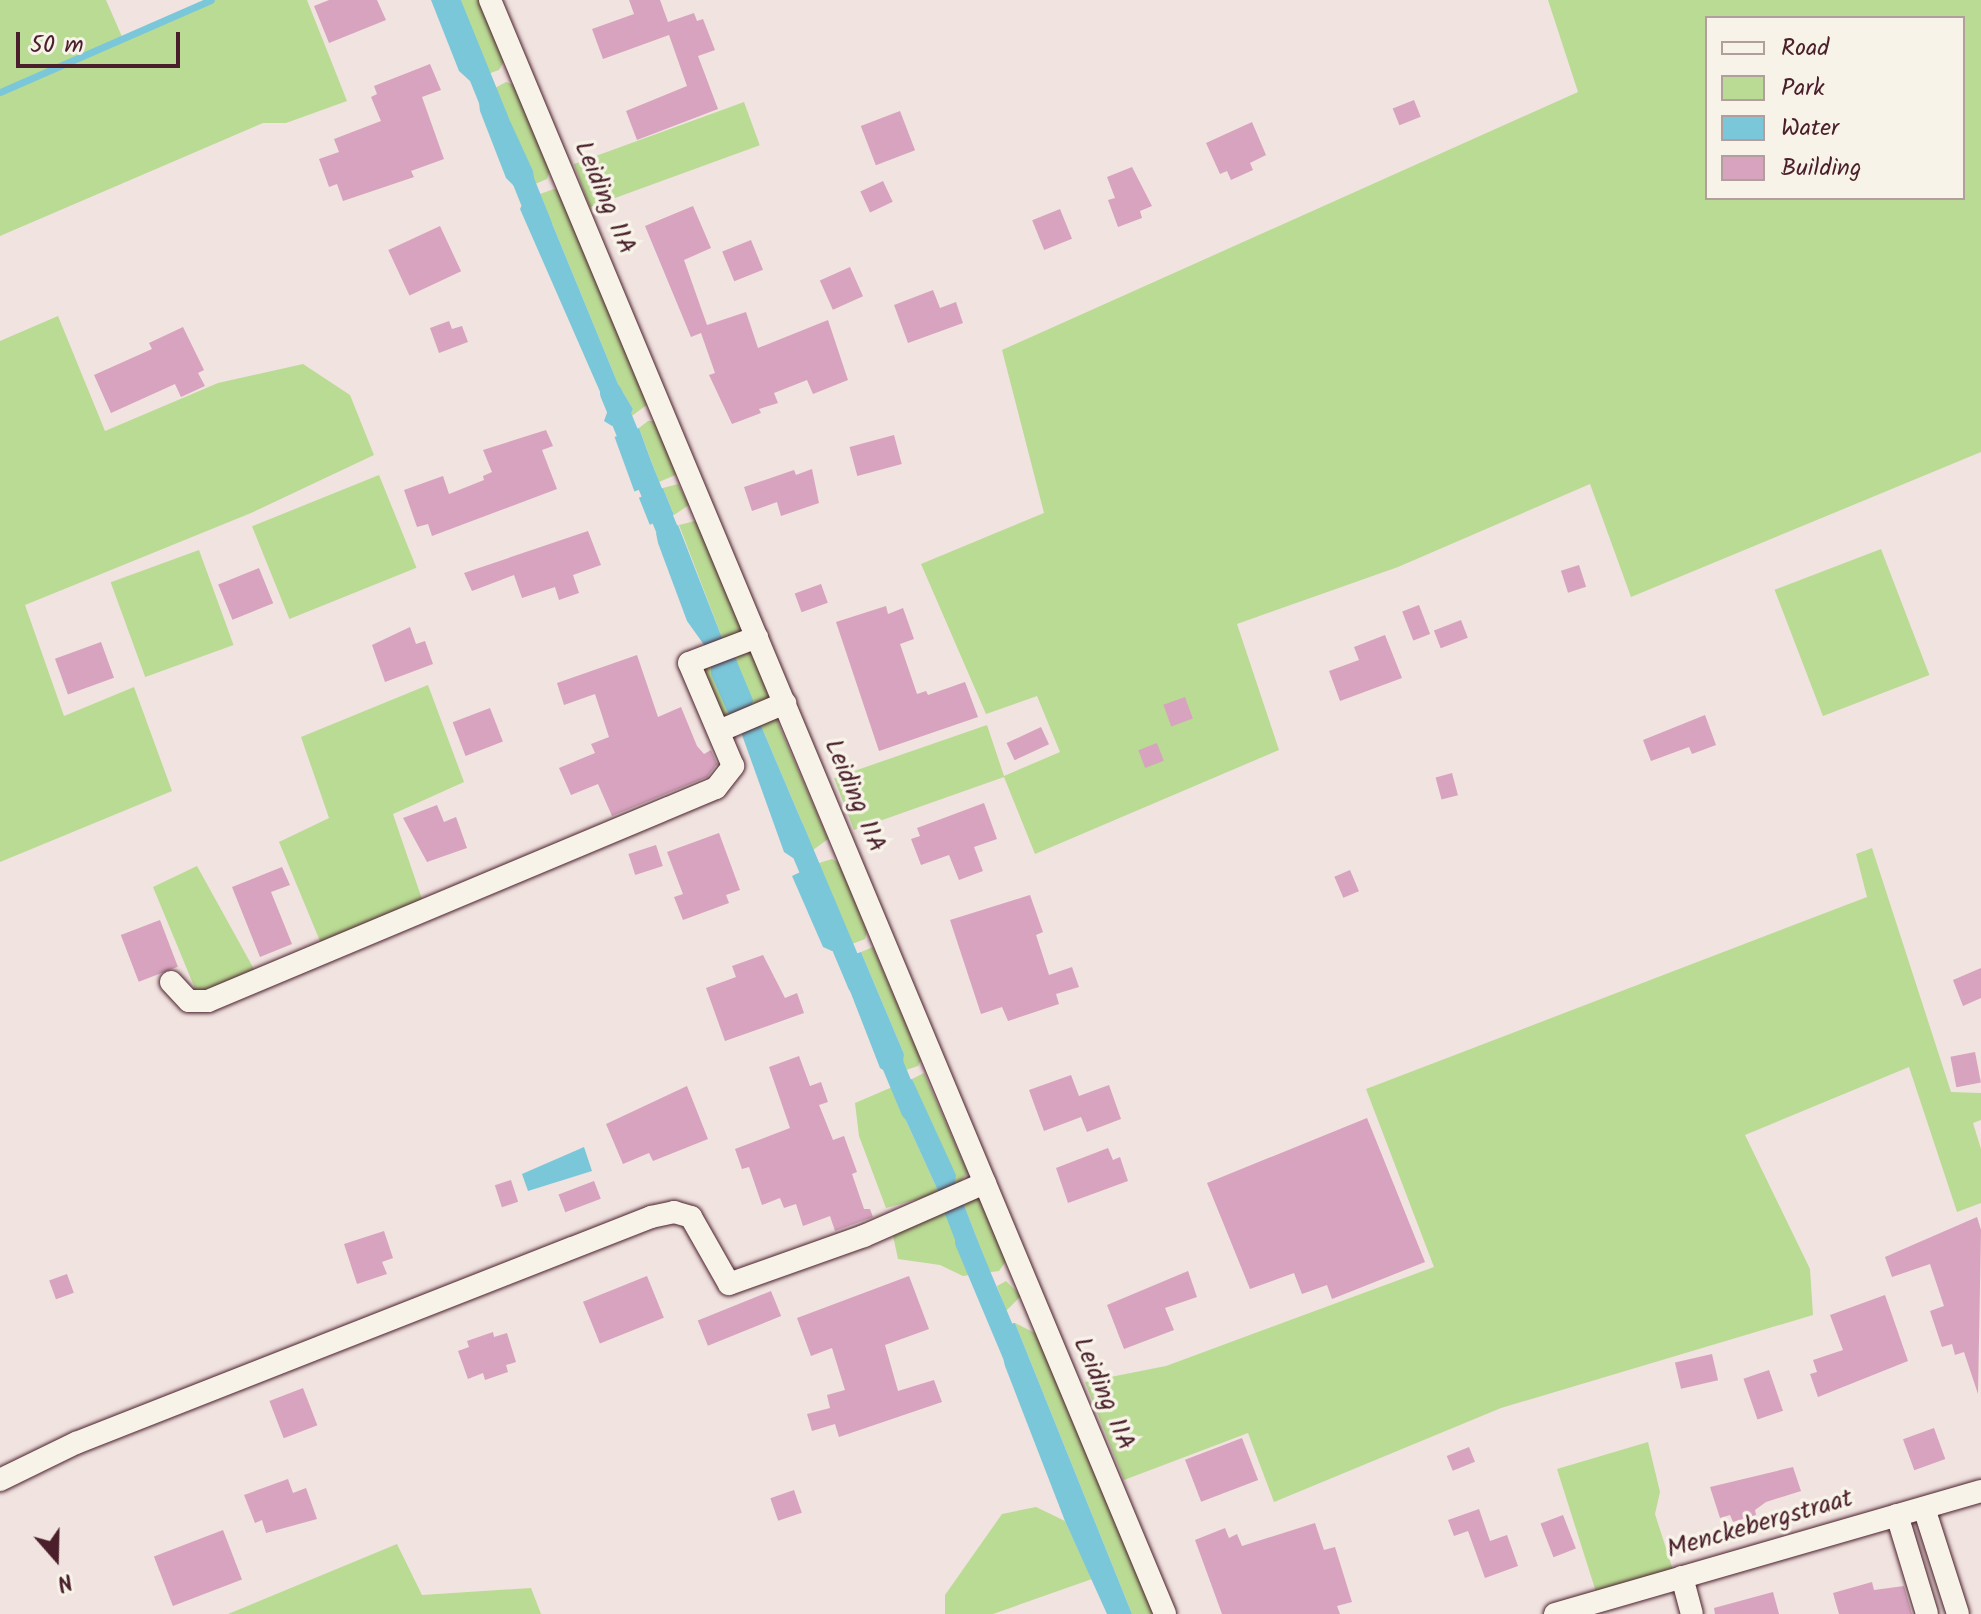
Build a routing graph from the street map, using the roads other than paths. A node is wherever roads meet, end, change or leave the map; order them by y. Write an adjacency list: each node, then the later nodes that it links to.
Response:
1 (490, 0): 2 (street, Leiding 11A)
2 (750, 640): 3 (street, Leiding 11A); 4 (street)
3 (780, 706): 4 (street); 6 (street, Leiding 11A)
4 (728, 727): 5 (street)
5 (171, 982)
6 (981, 1184): 7 (street); 12 (street, Leiding 11A)
7 (0, 1480)
8 (1981, 1491): 9 (street, Menckebergstraat)
9 (1924, 1508): 10 (street, Menckebergstraat); 16 (street)
10 (1897, 1515): 11 (street, Menckebergstraat); 15 (street)
11 (1682, 1577): 13 (street, Menckebergstraat); 14 (street)
12 (1165, 1614)
13 (1555, 1614)
14 (1692, 1614)
15 (1927, 1614)
16 (1958, 1614)

